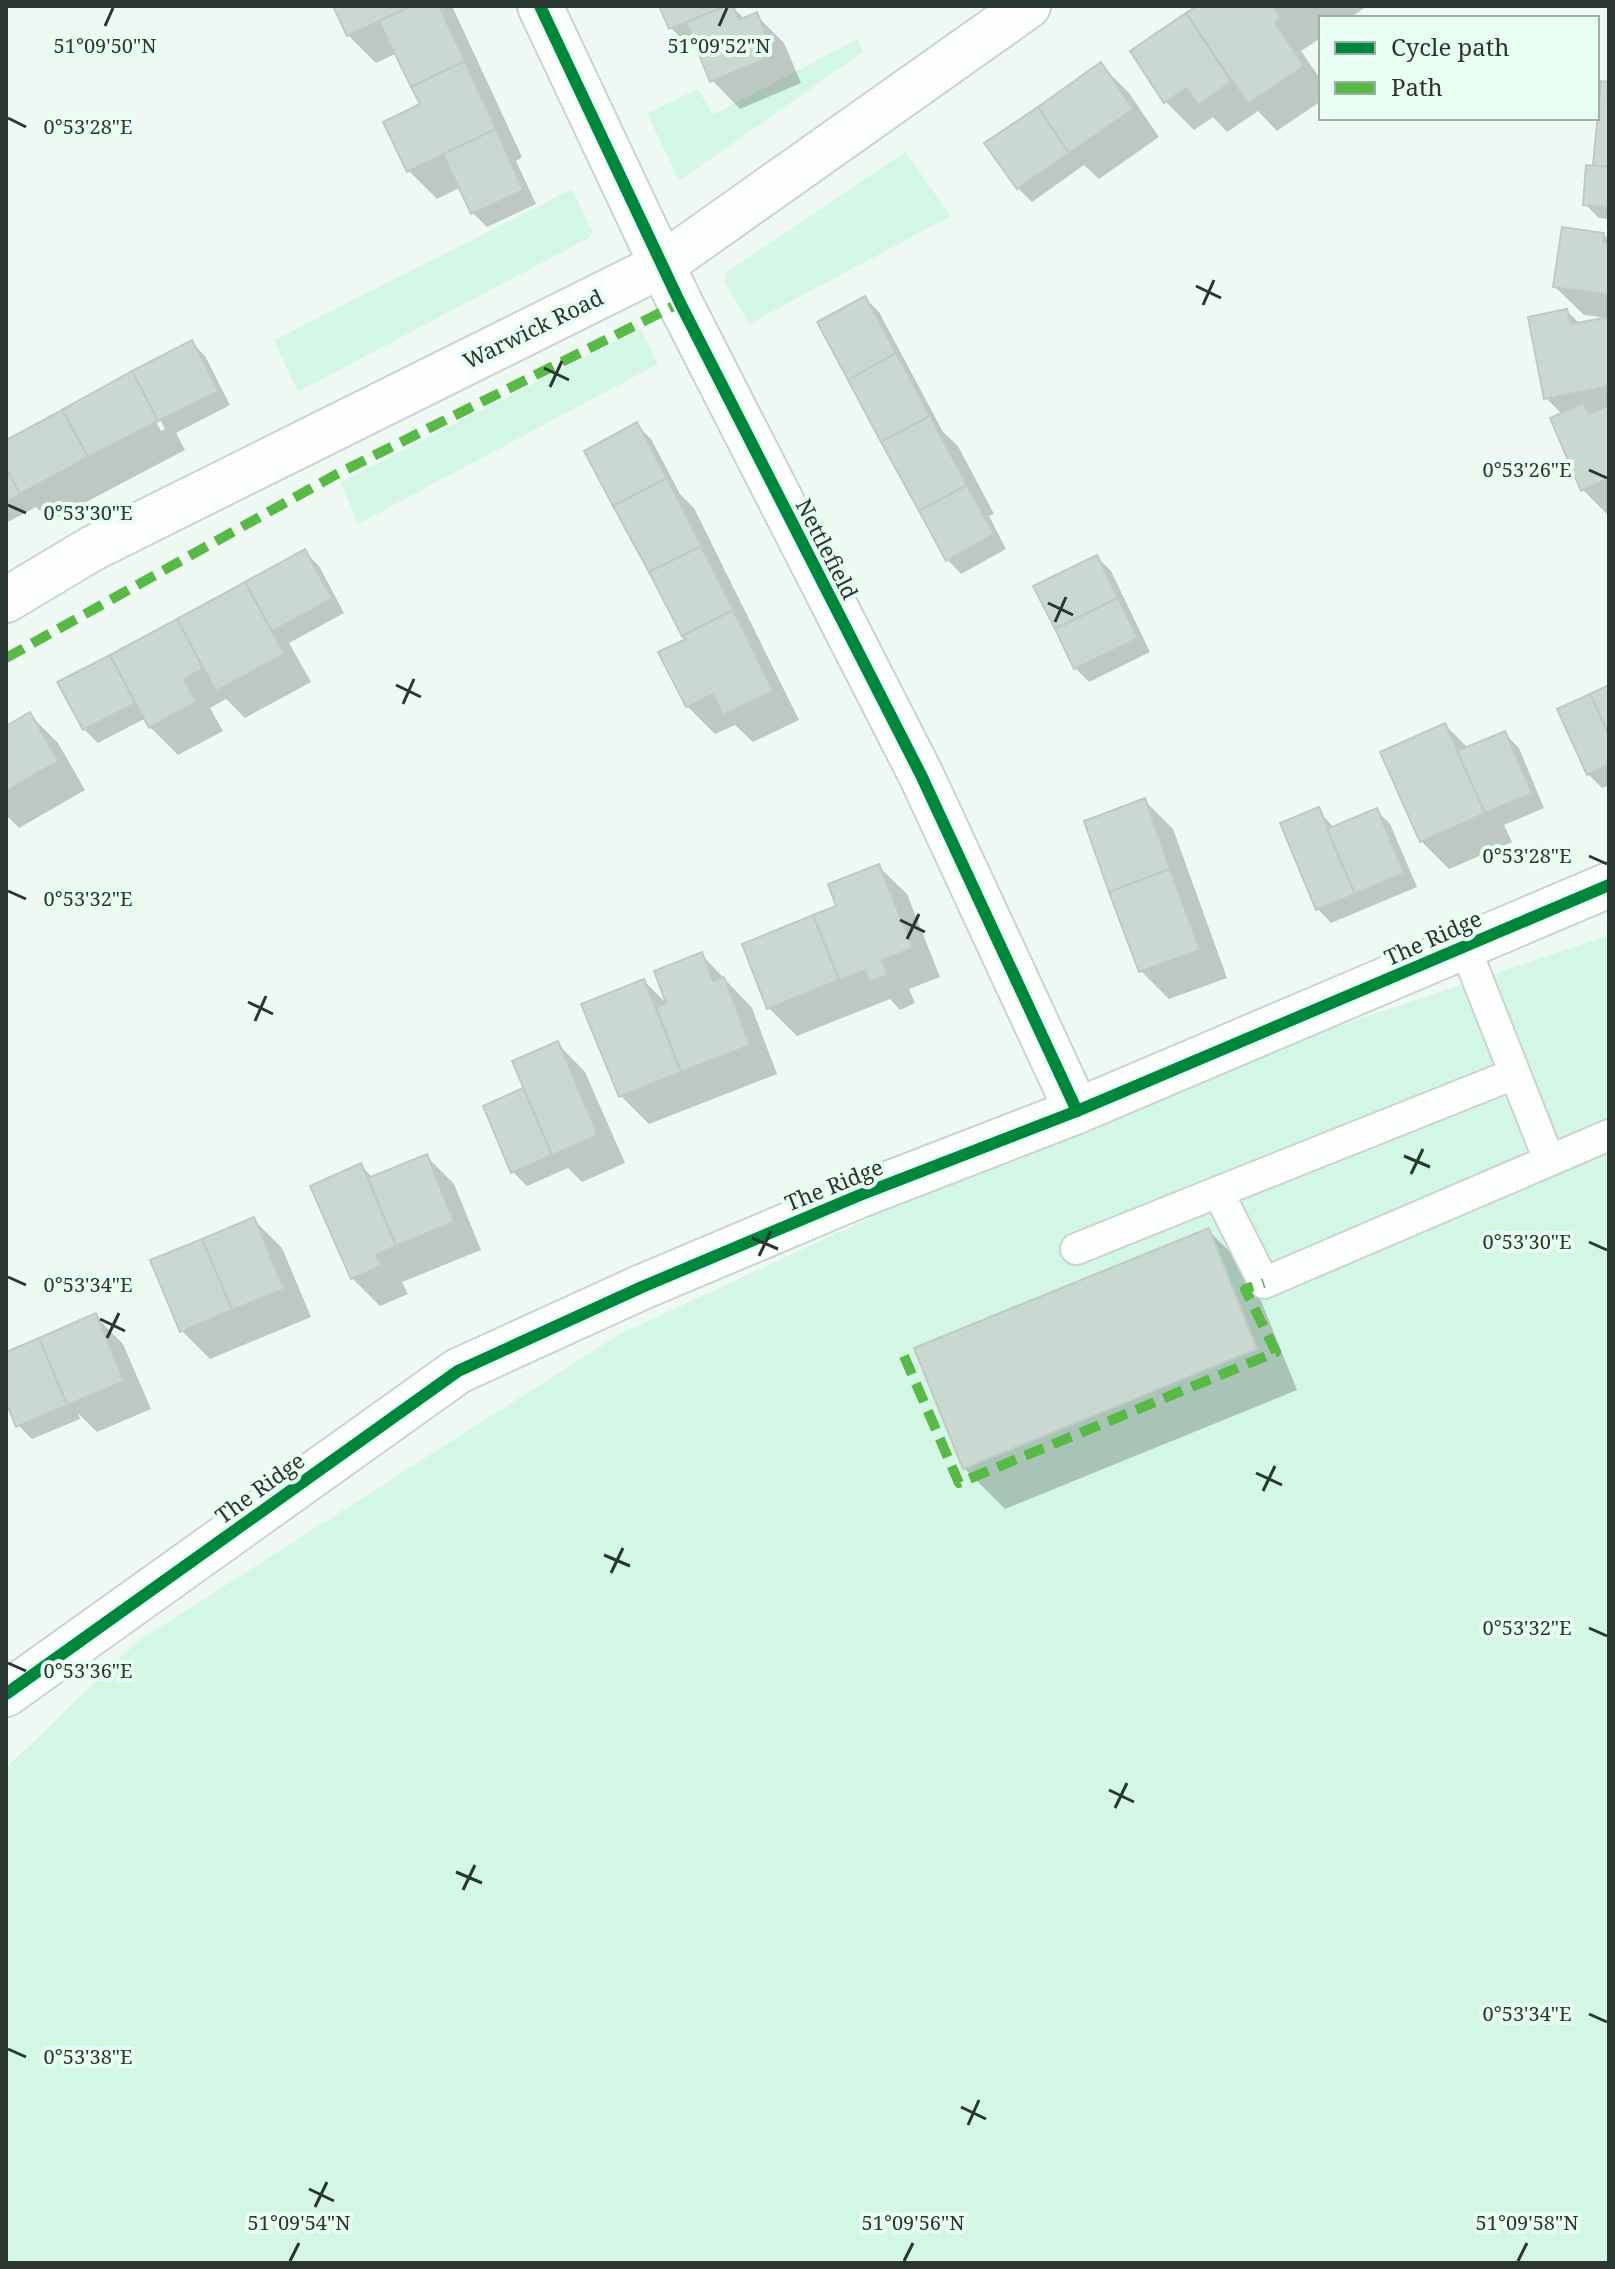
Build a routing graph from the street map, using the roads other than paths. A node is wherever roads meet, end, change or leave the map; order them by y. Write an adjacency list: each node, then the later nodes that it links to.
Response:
1 (540, 6): 3 (street, Nettlefield)
2 (1028, 6): 3 (street, Warwick Road)
3 (662, 265): 4 (street, Warwick Road); 8 (street, Nettlefield)
4 (6, 600)
5 (1609, 885): 6 (street, The Ridge)
6 (1464, 945): 7 (lane); 8 (street, The Ridge)
7 (1514, 1074): 10 (lane); 11 (lane)
8 (1077, 1111): 13 (street, The Ridge)
9 (1609, 1135): 10 (lane)
10 (1549, 1160): 11 (lane)
11 (1218, 1192): 12 (lane)
12 (1076, 1249)
13 (6, 1694)

